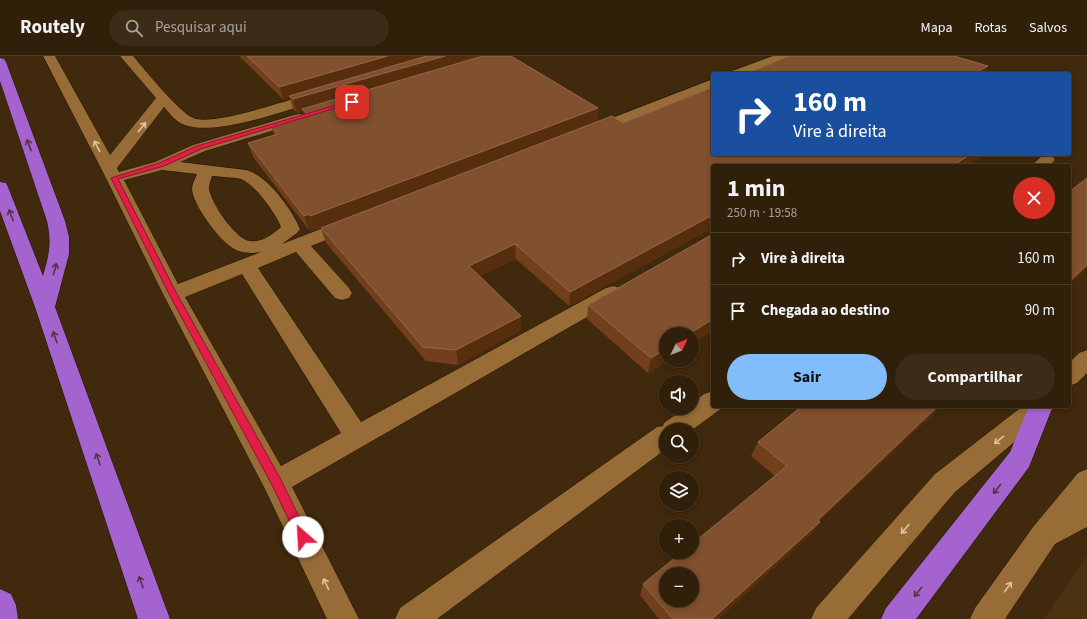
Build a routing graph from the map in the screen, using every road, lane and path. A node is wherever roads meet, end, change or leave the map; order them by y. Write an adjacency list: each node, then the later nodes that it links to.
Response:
1 (49, 56): 13 (street, one-way to 1)
2 (126, 56): 8 (street)
3 (784, 56): 5 (street)
4 (0, 62): 21 (highway, one-way to 4)
5 (742, 72)
6 (711, 84): 10 (street)
7 (334, 91): 8 (street)
8 (163, 98): 13 (street, one-way to 8)
9 (314, 114): 11 (street)
10 (573, 138)
11 (161, 165): 12 (street); 13 (street)
12 (206, 170): 12 (street)
13 (111, 173): 20 (street)
14 (0, 187): 21 (highway, one-way to 14)
15 (366, 218): 16 (street)
16 (300, 244): 17 (street); 19 (street)
17 (246, 265): 20 (street); 28 (street)
18 (629, 284): 28 (street)
19 (342, 293)
20 (173, 294): 31 (street)
21 (45, 307): 36 (highway, one-way to 21)
22 (1087, 358): 23 (street)
23 (1071, 375)
24 (711, 402): 27 (street)
25 (1038, 408): 39 (street, one-way to 39)
26 (1039, 408): 40 (highway, one-way to 40)
27 (683, 423)
28 (358, 436): 31 (street)
29 (659, 440): 38 (street)
30 (1087, 481): 33 (street)
31 (276, 482): 37 (street, one-way to 31)
32 (1087, 512): 33 (street)
33 (1043, 537): 41 (street, one-way to 33)
34 (0, 605): 35 (highway)
35 (2, 619)
36 (154, 619)
37 (343, 619)
38 (411, 619)
39 (827, 619)
40 (897, 619)
41 (986, 619)

